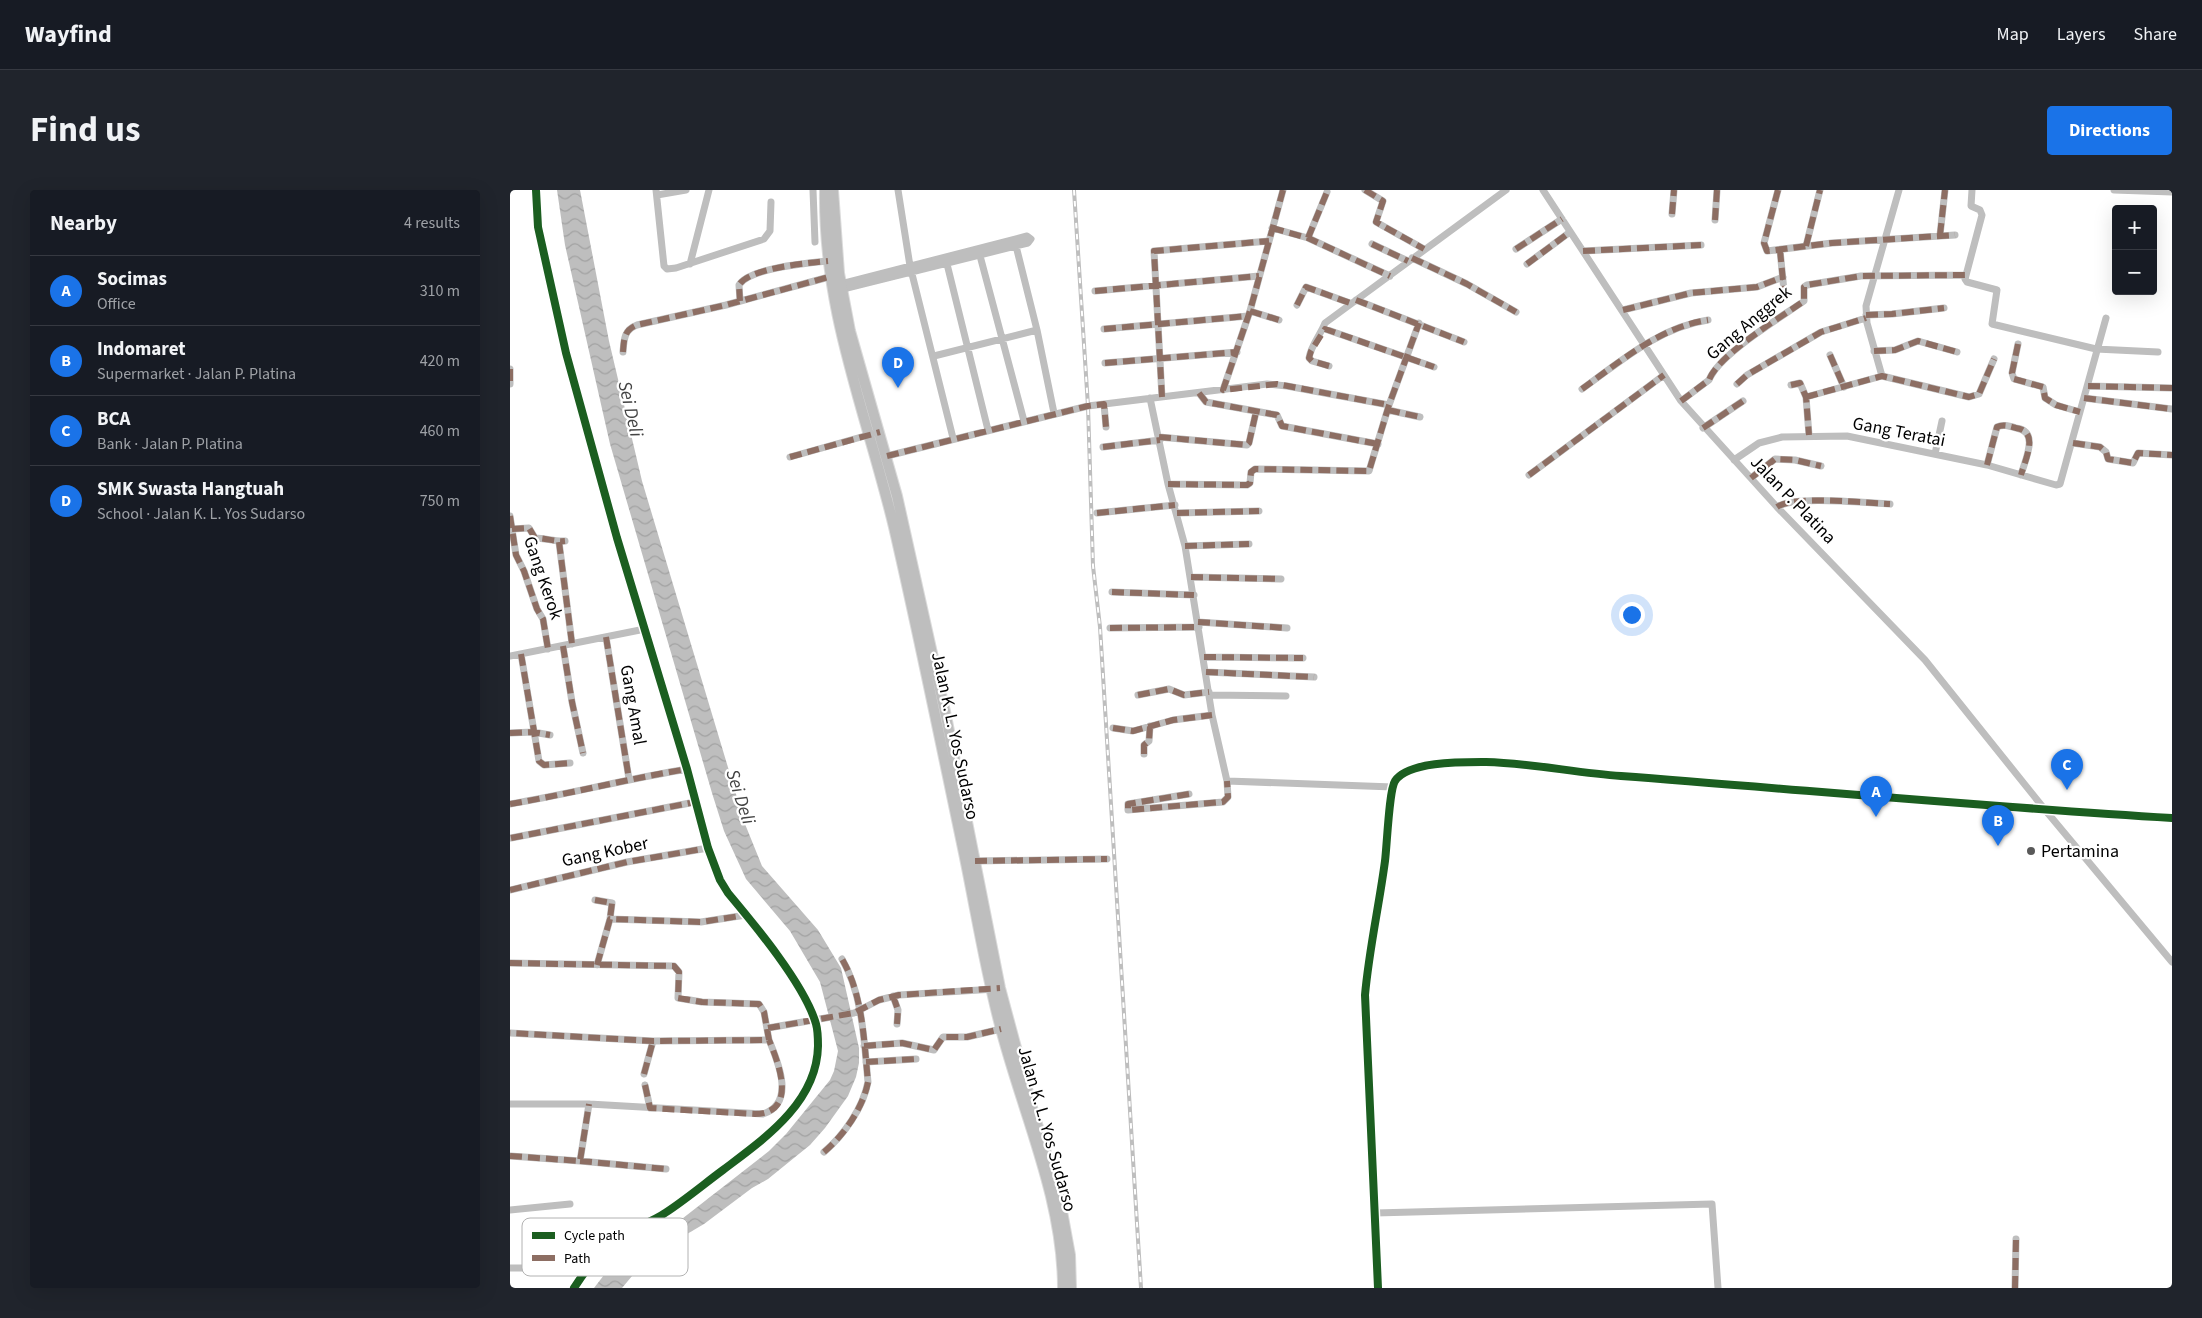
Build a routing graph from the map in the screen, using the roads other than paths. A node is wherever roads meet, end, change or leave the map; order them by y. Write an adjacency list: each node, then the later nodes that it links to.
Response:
1 (536, 190): 161 (street)
2 (686, 190): 23 (street)
3 (709, 190): 48 (street)
4 (813, 190): 34 (street)
5 (825, 190): 47 (highway, Jalan K. L. Yos Sudarso)
6 (834, 190): 56 (highway, Jalan K. L. Yos Sudarso)
7 (1283, 190): 28 (street)
8 (1365, 190): 40 (street)
9 (1506, 190): 40 (street)
10 (1543, 190): 26 (street, Jalan P. Platina)
11 (1674, 190): 25 (street)
12 (1717, 190): 27 (street)
13 (1778, 190): 42 (street)
14 (1820, 190): 39 (street)
15 (1899, 190): 33 (street)
16 (1945, 190): 30 (street)
17 (1972, 190): 54 (street)
18 (2114, 190): 19 (street)
19 (2125, 190): 22 (street)
20 (901, 191): 50 (street)
21 (1327, 192): 32 (street)
22 (2172, 192)
23 (656, 193): 48 (street)
24 (771, 202): 48 (street)
25 (1672, 214)
26 (1562, 219): 29 (street, Jalan P. Platina); 41 (street)
27 (1716, 220)
28 (1272, 228): 32 (street); 35 (street)
29 (1570, 232): 43 (street, Jalan P. Platina); 49 (street)
30 (1940, 235): 31 (street); 33 (street)
31 (1955, 235)
32 (1308, 238): 52 (street)
33 (1885, 239): 39 (street); 53 (street)
34 (815, 242)
35 (1269, 242): 51 (street); 57 (street)
36 (1372, 244): 46 (street)
37 (1700, 245): 43 (street)
38 (1016, 246): 44 (street); 44 (street); 75 (street)
39 (1806, 246): 42 (street)
40 (1424, 249): 46 (street)
41 (1516, 249)
42 (1780, 250): 55 (street)
43 (1584, 251): 64 (street, Jalan P. Platina)
44 (979, 252): 45 (street); 76 (street)
45 (947, 260): 50 (street); 80 (street)
46 (1410, 260): 52 (street); 65 (street)
47 (824, 261): 56 (highway, Jalan K. L. Yos Sudarso); 60 (street)
48 (690, 264)
49 (1527, 264)
50 (911, 269): 56 (street); 88 (street)
51 (1259, 276): 57 (street); 66 (street)
52 (1390, 276): 61 (street)
53 (1874, 276): 54 (street); 67 (street); 112 (street, Gang Anggrek)
54 (1965, 276): 81 (street)
55 (1782, 277): 58 (street); 64 (street)
56 (835, 286): 60 (street); 125 (highway, Jalan K. L. Yos Sudarso); 126 (highway, Jalan K. L. Yos Sudarso)
57 (1156, 286): 59 (street); 71 (street)
58 (1784, 290)
59 (1095, 291)
60 (740, 301): 83 (street)
61 (1353, 302): 62 (street); 72 (street); 74 (street)
62 (1297, 305)
63 (1944, 308): 67 (street)
64 (1623, 310): 79 (street, Jalan P. Platina)
65 (1516, 312)
66 (1249, 313): 69 (street); 71 (street); 84 (street)
67 (1866, 317): 82 (street); 99 (street)
68 (2106, 318): 81 (street)
69 (1279, 320)
70 (1708, 320): 79 (street)
71 (1158, 323): 73 (street); 90 (street)
72 (1419, 323): 77 (street); 89 (street)
73 (1104, 329)
74 (1324, 329): 89 (street); 93 (street)
75 (1037, 330): 76 (street); 118 (street)
76 (1002, 339): 80 (street); 120 (street)
77 (1464, 342)
78 (2018, 344): 117 (street)
79 (1644, 345): 96 (street, Jalan P. Platina); 104 (street)
80 (968, 347): 88 (street); 124 (street)
81 (2096, 349): 86 (street); 101 (street)
82 (1874, 351): 85 (street); 97 (street)
83 (623, 352)
84 (1237, 352): 90 (street); 105 (street)
85 (1957, 352)
86 (2158, 352)
87 (1830, 355): 102 (street)
88 (934, 356): 128 (street)
89 (1406, 357): 94 (street); 114 (street)
90 (1159, 358): 92 (street); 107 (street)
91 (1994, 359): 97 (street)
92 (1105, 363)
93 (1328, 366)
94 (1434, 367)
95 (510, 369): 98 (street)
96 (1664, 374): 112 (street, Jalan P. Platina); 140 (street)
97 (1882, 376): 102 (street)
98 (510, 384)
99 (1737, 384)
100 (1791, 385): 108 (street)
101 (2088, 386): 103 (street); 110 (street)
102 (1844, 387): 108 (street)
103 (2172, 388)
104 (1582, 389)
105 (1223, 390): 106 (street); 114 (street)
106 (1199, 394): 107 (street); 116 (street)
107 (1162, 397): 109 (street)
108 (1806, 397): 127 (street)
109 (1150, 398): 113 (street); 129 (street)
110 (2084, 398): 115 (street); 117 (street)
111 (1743, 400): 123 (street)
112 (1681, 401): 123 (street, Jalan P. Platina)
113 (1104, 404): 118 (street); 122 (street)
114 (1388, 408): 119 (street); 131 (street)
115 (2172, 409)
116 (1256, 412): 129 (street); 131 (street)
117 (2080, 412): 130 (street)
118 (1054, 413): 120 (street)
119 (1420, 417)
120 (1024, 421): 124 (street)
121 (1942, 421): 133 (street)
122 (1106, 427)
123 (1703, 428): 137 (street, Jalan P. Platina)
124 (988, 430): 128 (street)
125 (880, 432): 126 (street); 135 (highway, Jalan K. L. Yos Sudarso)
126 (869, 435): 136 (street); 205 (highway, Jalan K. L. Yos Sudarso)
127 (1809, 435): 133 (street, Gang Teratai); 137 (street, Gang Teratai)
128 (954, 438): 135 (street)
129 (1159, 439): 132 (street); 143 (street)
130 (2073, 443): 134 (street); 141 (street, Gang Teratai)
131 (1378, 444): 143 (street)
132 (1103, 447)
133 (1935, 454): 138 (street, Gang Teratai)
134 (2172, 455)
135 (887, 456): 196 (highway, Jalan K. L. Yos Sudarso)
136 (790, 457)
137 (1734, 460): 142 (street, Jalan P. Platina)
138 (1987, 465): 141 (street, Gang Teratai); 141 (street)
139 (1821, 466): 142 (street)
140 (1529, 474)
141 (2021, 474)
142 (1751, 478): 146 (street, Jalan P. Platina)
143 (1168, 484): 145 (street)
144 (1890, 504): 146 (street)
145 (1175, 505): 148 (street); 149 (street)
146 (1777, 507): 191 (street, Jalan P. Platina)
147 (1259, 511): 149 (street)
148 (1097, 513)
149 (1177, 513): 153 (street)
150 (510, 516): 151 (street, Gang Kerok)
151 (512, 529): 163 (street); 165 (street, Gang Kerok)
152 (1249, 544): 153 (street)
153 (1185, 546): 154 (street)
154 (1191, 577): 155 (street); 157 (street)
155 (1281, 579)
156 (1112, 592): 157 (street)
157 (1194, 595): 158 (street)
158 (1199, 625): 159 (street); 160 (street); 168 (street)
159 (1110, 628)
160 (1287, 628)
161 (645, 629): 162 (street); 184 (street)
162 (606, 638): 163 (street); 185 (street, Gang Amal)
163 (572, 644): 164 (street)
164 (563, 646): 165 (street); 181 (street)
165 (548, 650): 166 (street)
166 (521, 654): 167 (street); 178 (street)
167 (510, 656)
168 (1204, 657): 169 (street); 170 (street)
169 (1303, 658)
170 (1206, 672): 171 (street); 172 (street)
171 (1314, 677)
172 (1209, 693): 173 (street); 174 (street); 175 (street)
173 (1138, 696)
174 (1286, 696)
175 (1212, 715): 176 (street); 186 (street)
176 (1150, 726): 177 (street); 182 (street)
177 (1113, 728)
178 (533, 732): 179 (street); 180 (street); 183 (street)
179 (510, 733)
180 (550, 735)
181 (583, 753)
182 (1144, 754)
183 (570, 763)
184 (687, 769): 185 (street); 189 (street)
185 (630, 779): 190 (street)
186 (1227, 780): 187 (street); 188 (street)
187 (1393, 786): 191 (street); 229 (street)
188 (1189, 794)
189 (695, 802): 193 (street); 194 (street)
190 (510, 804)
191 (2046, 811): 192 (street); 202 (street, Jalan P. Platina)
192 (2172, 818)
193 (512, 838)
194 (708, 848): 197 (street, Gang Kober); 199 (street)
195 (1107, 859): 196 (street)
196 (975, 861): 205 (highway, Jalan K. L. Yos Sudarso)
197 (510, 890)
198 (595, 900): 200 (street)
199 (746, 915): 200 (street); 208 (street)
200 (610, 919): 204 (street)
201 (842, 959): 207 (street)
202 (2172, 962)
203 (510, 963): 204 (street)
204 (597, 965): 210 (street)
205 (996, 989): 206 (street); 211 (highway, Jalan K. L. Yos Sudarso); 235 (highway, Jalan K. L. Yos Sudarso)
206 (894, 996): 207 (street); 209 (street)
207 (856, 1012): 208 (street); 215 (street)
208 (814, 1020): 210 (street); 230 (street)
209 (897, 1024)
210 (768, 1028): 213 (street)
211 (1001, 1029): 215 (street); 234 (highway, Jalan K. L. Yos Sudarso)
212 (510, 1033): 214 (street)
213 (769, 1040): 214 (street); 222 (street)
214 (653, 1041): 218 (street)
215 (864, 1046): 217 (street)
216 (916, 1059): 217 (street)
217 (866, 1062): 223 (street)
218 (644, 1074)
219 (645, 1085): 222 (street)
220 (510, 1104): 221 (street)
221 (589, 1104): 222 (street); 225 (street)
222 (650, 1108)
223 (824, 1152)
224 (510, 1156): 225 (street)
225 (580, 1162): 226 (street)
226 (666, 1170)
227 (570, 1204): 228 (street)
228 (510, 1210)
229 (1376, 1213): 236 (street); 237 (street)
230 (657, 1218)
231 (2016, 1239): 238 (street)
232 (584, 1276): 233 (street)
233 (574, 1288)
234 (1063, 1288)
235 (1071, 1288)
236 (1378, 1288)
237 (1718, 1288)
238 (2015, 1288)

